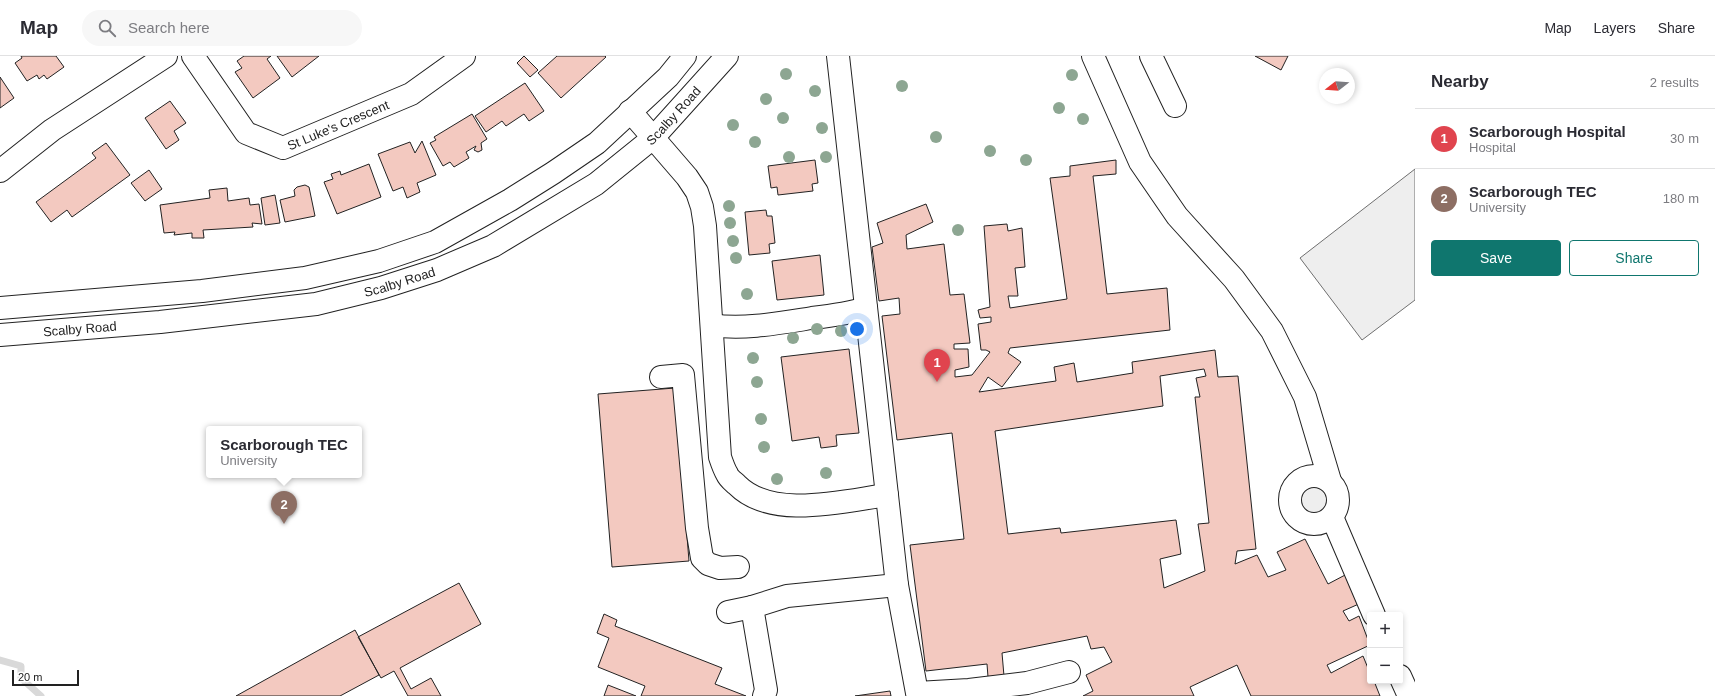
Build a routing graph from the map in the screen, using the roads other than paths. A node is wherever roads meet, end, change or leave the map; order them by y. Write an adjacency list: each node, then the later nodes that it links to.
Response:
1 (166, 56): 12 (main road)
2 (193, 56): 3 (main road, St Luke's Crescent)
3 (464, 56)
4 (684, 56): 10 (main road, Scalby Road)
5 (727, 56): 11 (main road, Scalby Road)
6 (838, 56): 14 (main road)
7 (1093, 56): 18 (main road)
8 (1151, 56): 9 (main road)
9 (1175, 106)
10 (630, 111): 11 (main road); 13 (main road, Scalby Road)
11 (653, 138): 15 (main road); 16 (main road, Scalby Road)
12 (0, 171)
13 (0, 308)
14 (866, 308): 15 (main road); 19 (main road)
15 (712, 325): 19 (main road)
16 (0, 335)
17 (662, 377): 21 (main road)
18 (1330, 481): 20 (main road); 20 (main road)
19 (887, 495): 22 (main road)
20 (1332, 517): 25 (main road)
21 (738, 567)
22 (897, 585): 23 (main road); 26 (main road)
23 (752, 607): 24 (main road); 28 (main road)
24 (728, 612)
25 (1373, 612)
26 (1069, 672)
27 (1403, 683): 29 (main road)
28 (764, 696)
29 (1409, 696)

